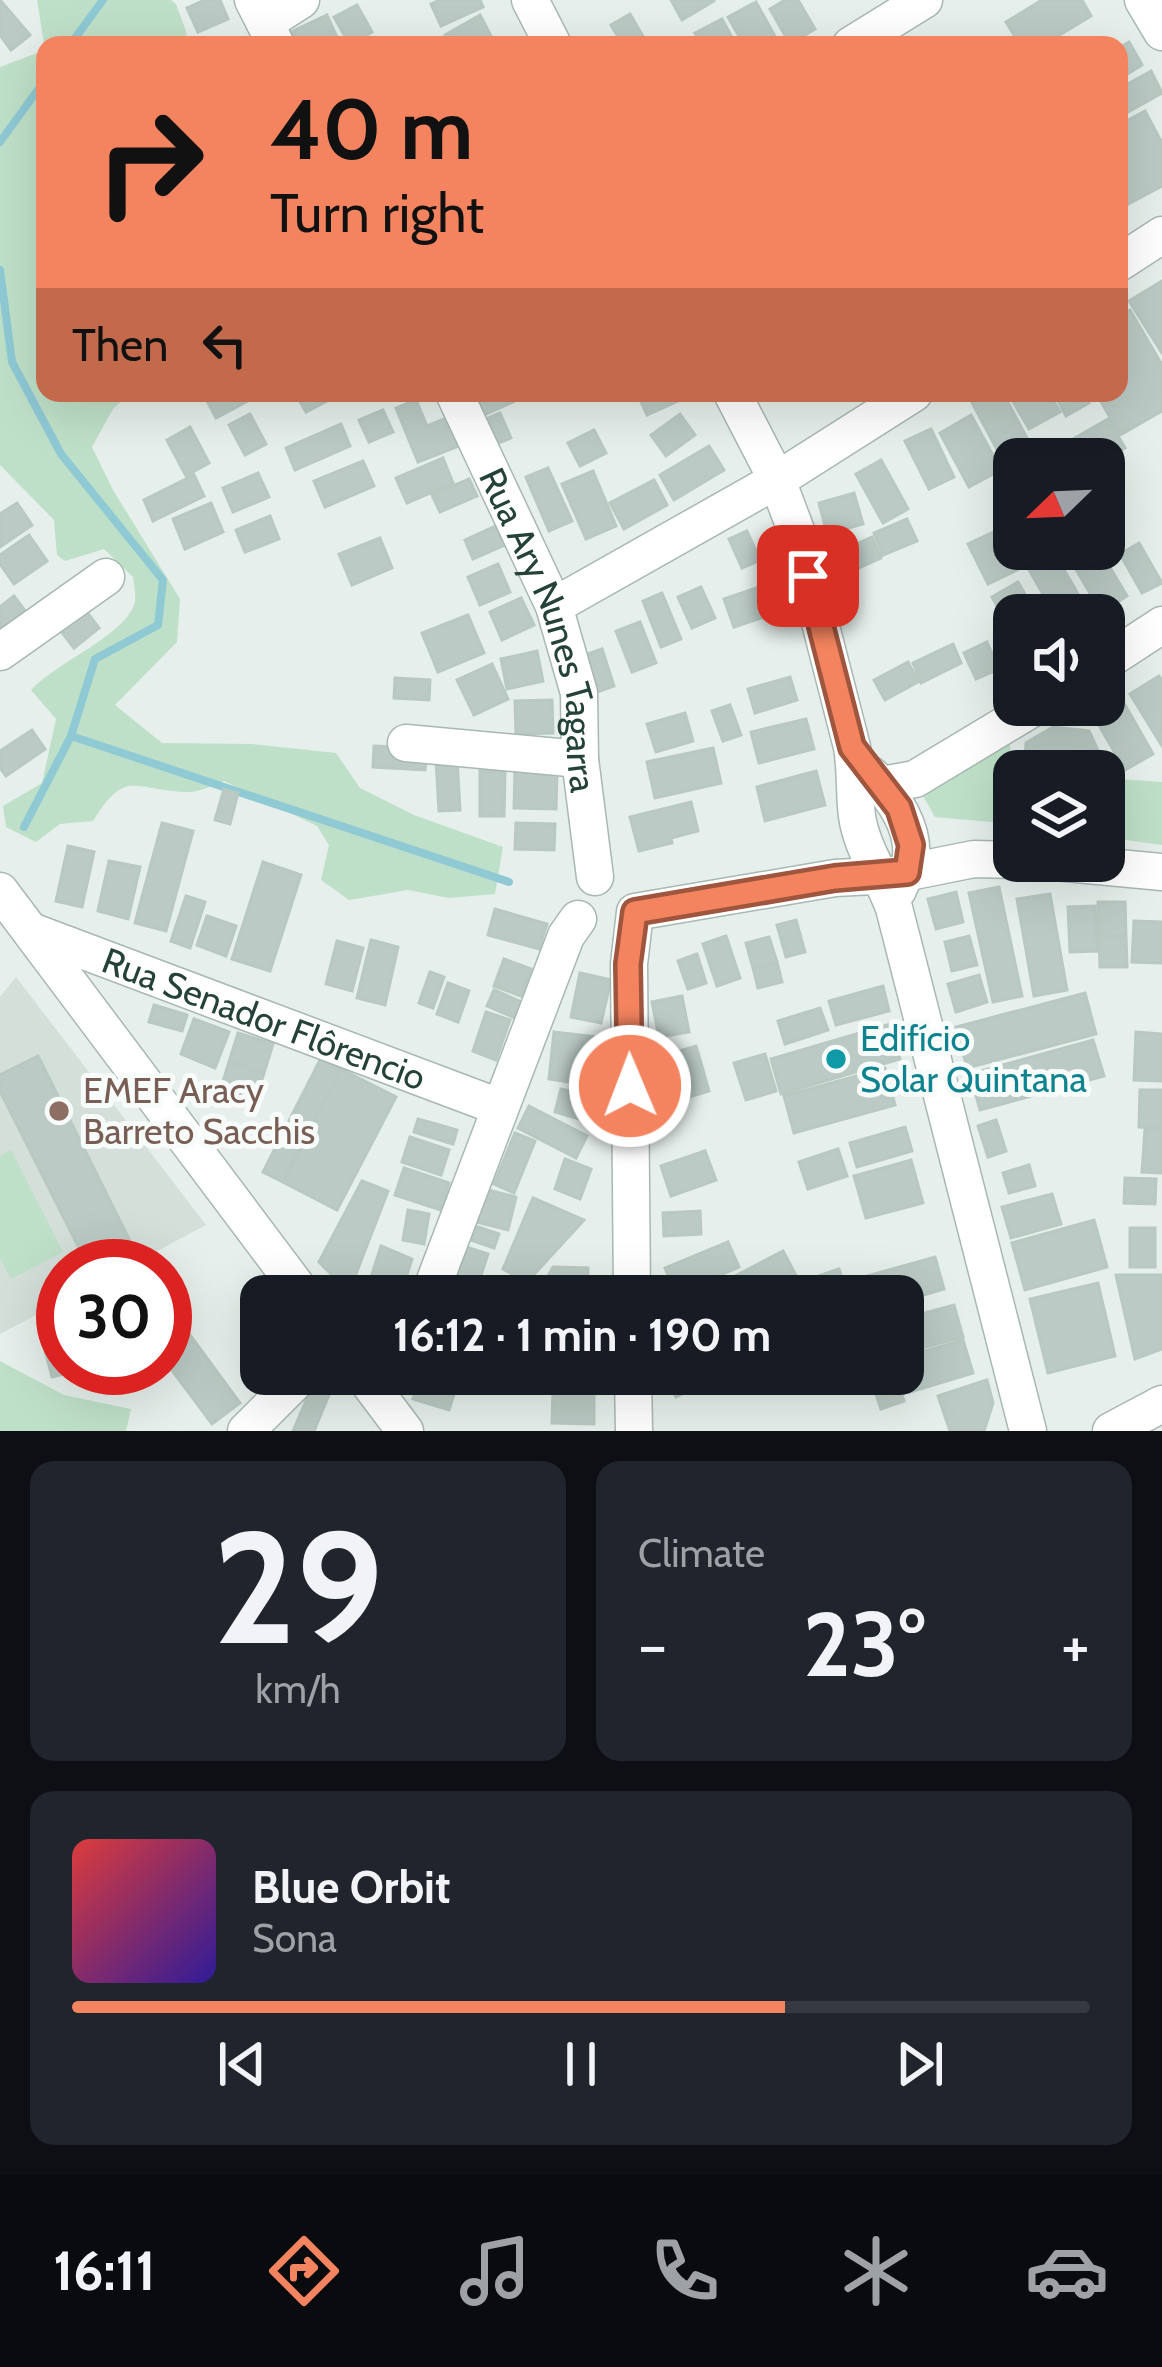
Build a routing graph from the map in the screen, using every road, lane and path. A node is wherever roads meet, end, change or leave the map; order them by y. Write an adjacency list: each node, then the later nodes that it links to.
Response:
1 (301, 0): 5 (street)
2 (530, 0): 7 (street)
3 (924, 0): 8 (street)
4 (1143, 0): 6 (street)
5 (265, 22)
6 (1162, 32)
7 (548, 36)
8 (866, 36)
9 (1162, 235): 10 (street)
10 (1128, 256)
11 (458, 402): 16 (street, Rua Ary Nunes Tagarra)
12 (737, 402): 14 (street)
13 (900, 402): 14 (street)
14 (777, 480): 16 (street); 23 (street)
15 (106, 577): 19 (street)
16 (554, 606): 22 (street, Rua Ary Nunes Tagarra)
17 (1162, 626): 18 (street)
18 (1125, 650)
19 (0, 652)
20 (1002, 726): 23 (street)
21 (406, 743): 22 (street)
22 (580, 759): 28 (street, Rua Ary Nunes Tagarra)
23 (889, 792): 27 (street); 27 (street)
24 (993, 859): 27 (street)
25 (1125, 868): 26 (street)
26 (1162, 872)
27 (887, 875): 31 (street); 42 (street)
28 (595, 877): 30 (street); 31 (street)
29 (0, 891): 32 (street)
30 (578, 920): 31 (street); 33 (street)
31 (629, 927): 36 (street)
32 (31, 931): 33 (street, Rua Senador Flôrencio); 34 (street)
33 (499, 1107): 35 (street)
34 (288, 1275)
35 (437, 1275)
36 (632, 1275)
37 (282, 1395): 40 (street)
38 (633, 1395): 41 (street)
39 (1162, 1404): 43 (street)
40 (246, 1431)
41 (634, 1431)
42 (1028, 1431)
43 (1111, 1431)

